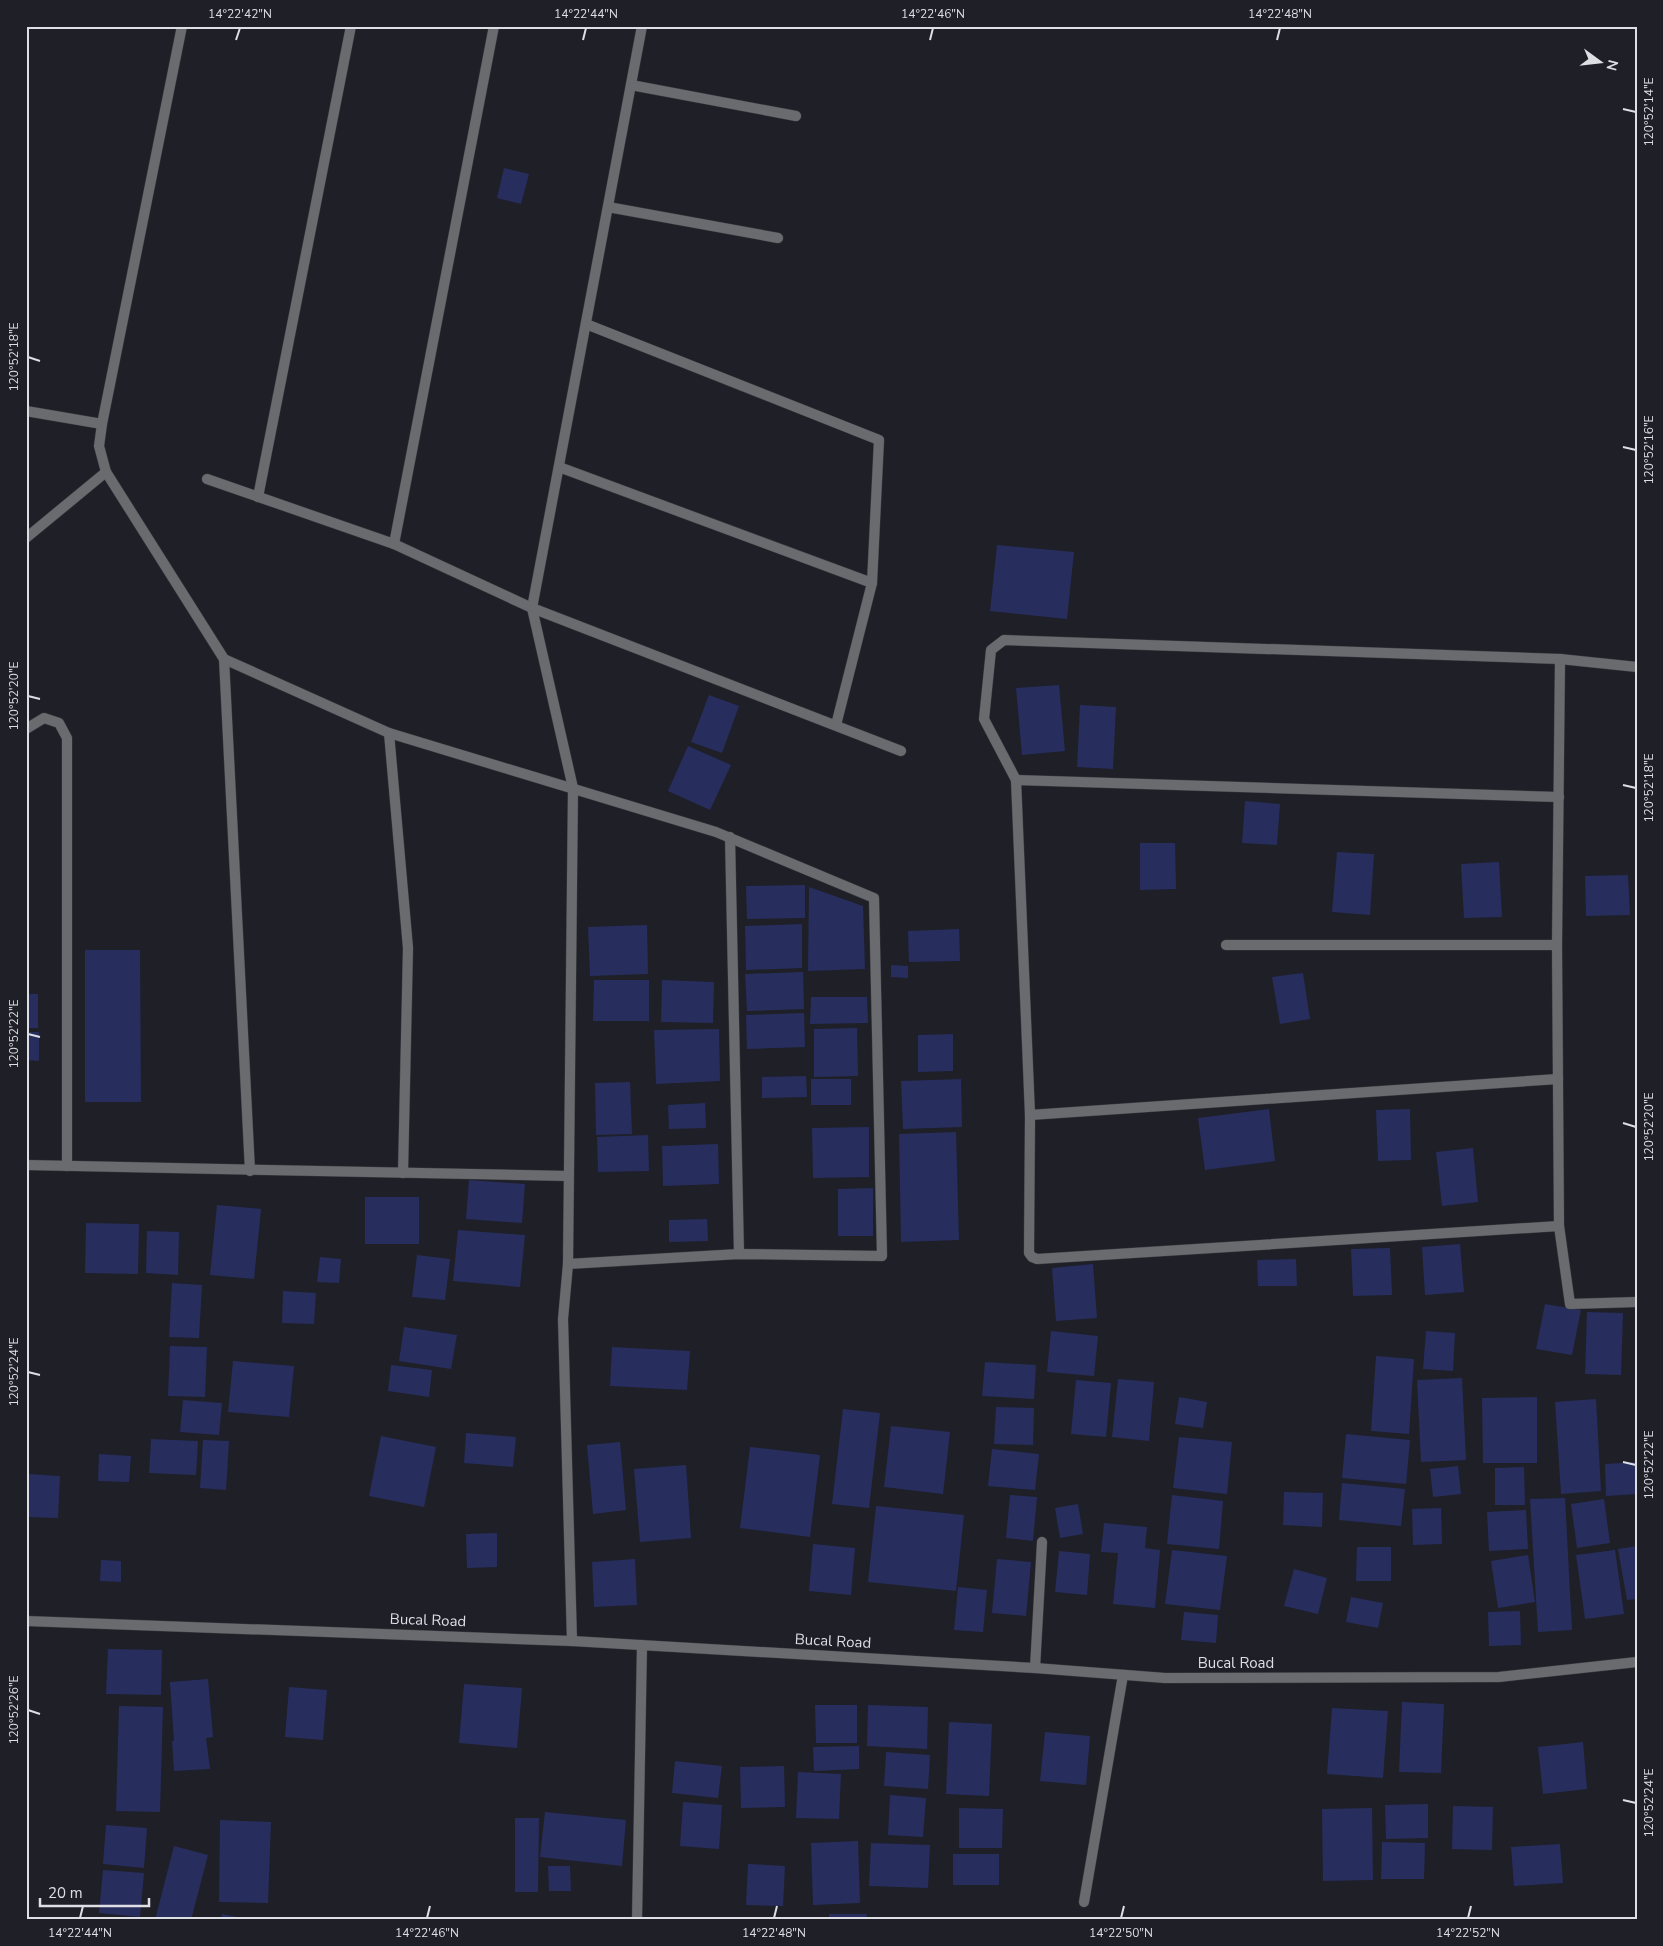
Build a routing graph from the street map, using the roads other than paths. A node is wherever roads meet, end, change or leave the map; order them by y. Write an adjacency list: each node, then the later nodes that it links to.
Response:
1 (182, 26): 11 (street)
2 (351, 26): 15 (street)
3 (494, 26): 17 (street)
4 (642, 26): 5 (street)
5 (630, 85): 6 (street); 7 (street)
6 (796, 116)
7 (608, 207): 8 (street); 9 (street)
8 (778, 238)
9 (586, 324): 12 (street); 18 (street)
10 (26, 411): 11 (street)
11 (102, 424): 13 (street)
12 (559, 467): 18 (street); 19 (street)
13 (106, 472): 16 (street); 20 (street)
14 (207, 479): 15 (street)
15 (258, 497): 17 (street)
16 (26, 538)
17 (394, 544): 19 (street)
18 (872, 583): 23 (street)
19 (532, 608): 23 (street); 28 (street)
20 (224, 659): 25 (street); 37 (street)
21 (1560, 659): 22 (street); 27 (street); 29 (street)
22 (1637, 667)
23 (836, 725): 26 (street)
24 (26, 729): 36 (street)
25 (389, 733): 28 (street); 38 (street)
26 (901, 751)
27 (1016, 780): 29 (street); 34 (street)
28 (573, 788): 30 (street); 39 (street)
29 (1559, 797): 32 (street)
30 (730, 838): 41 (street); 41 (street)
31 (1226, 945): 32 (street)
32 (1557, 945): 33 (street)
33 (1558, 1079): 34 (street); 40 (street)
34 (1030, 1115): 40 (street)
35 (26, 1165): 36 (street)
36 (67, 1166): 37 (street)
37 (250, 1171): 38 (street)
38 (403, 1173): 39 (street)
39 (568, 1176): 42 (street)
40 (1559, 1226): 43 (street)
41 (739, 1254): 42 (street)
42 (568, 1264): 46 (street)
43 (1637, 1302)
44 (1042, 1542): 49 (street)
45 (26, 1621): 46 (street, Bucal Road)
46 (572, 1641): 47 (street, Bucal Road)
47 (642, 1645): 49 (street, Bucal Road); 52 (street)
48 (1637, 1662): 50 (street, Bucal Road)
49 (1035, 1668): 50 (street, Bucal Road)
50 (1123, 1675): 51 (street)
51 (1084, 1902)
52 (637, 1920)

